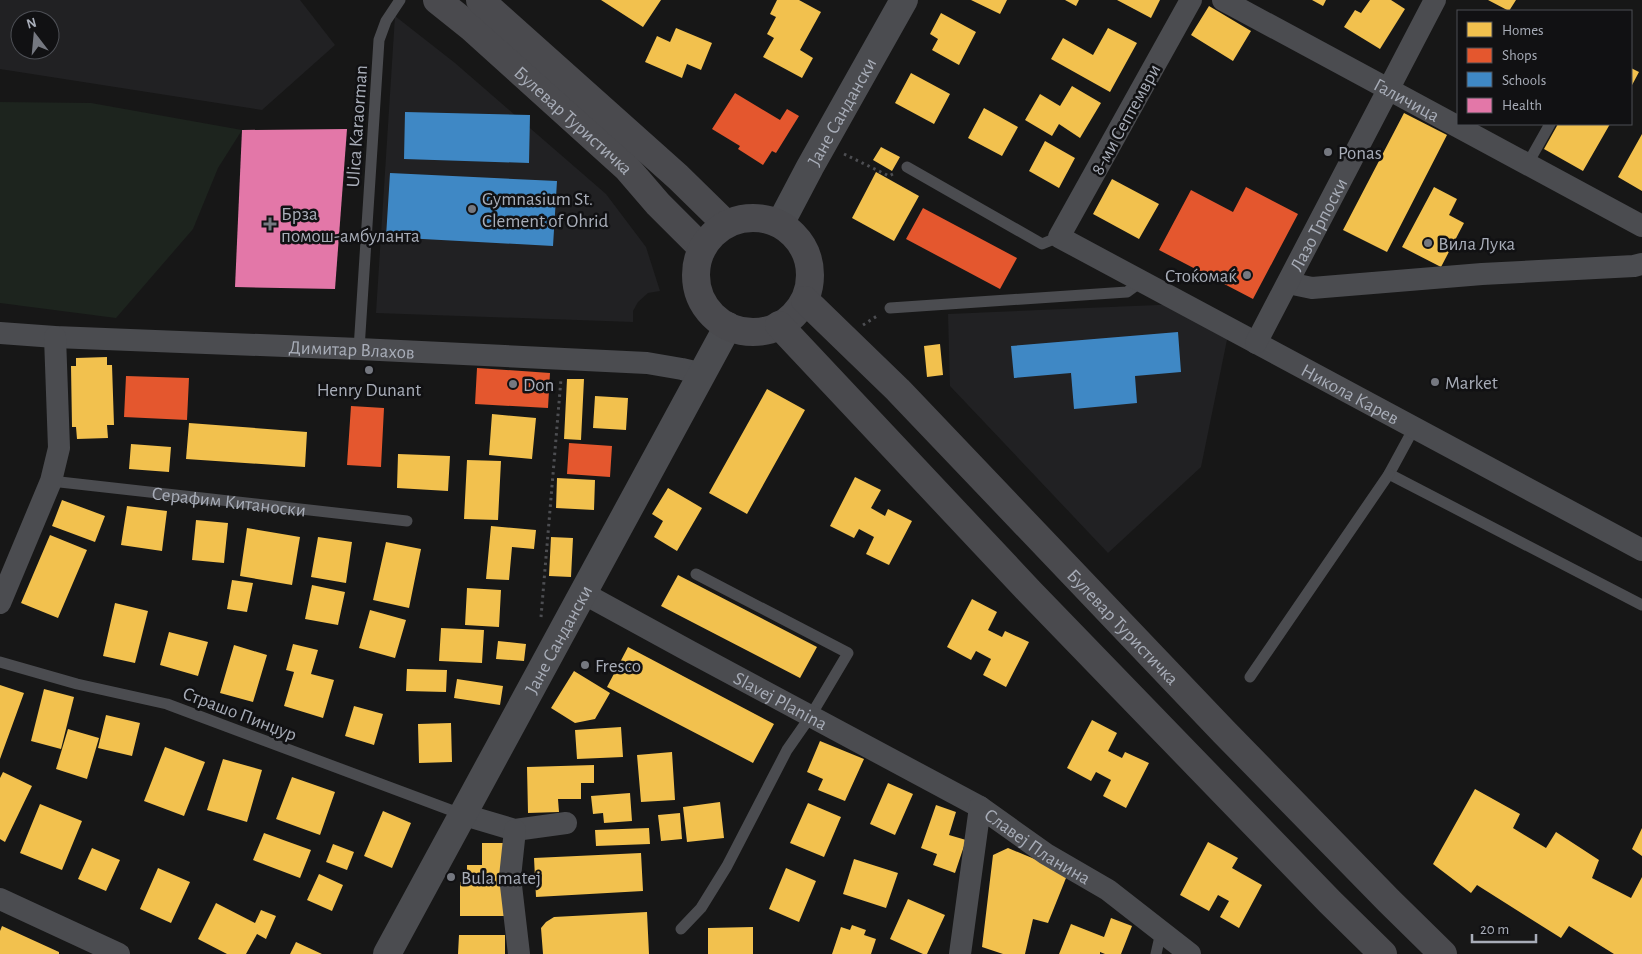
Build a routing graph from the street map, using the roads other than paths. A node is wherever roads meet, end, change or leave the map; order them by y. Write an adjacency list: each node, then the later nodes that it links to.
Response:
1 (400, 0): 27 (lane, Ulica Karaorman)
2 (437, 0): 16 (main road, Булевар Туристичка)
3 (480, 0): 12 (main road, Булевар Туристичка)
4 (904, 0): 13 (street, Јане Сандански)
5 (1191, 0): 15 (street, 8-ми Септември)
6 (1224, 0): 8 (street, Галичица)
7 (1435, 0): 8 (street, Лазо Трпоски)
8 (1387, 89): 10 (street, Галичица); 19 (street, Лазо Трпоски)
9 (1549, 125): 10 (lane)
10 (1527, 164): 14 (street, Галичица)
11 (907, 167): 15 (lane)
12 (726, 224): 13 (main road); 16 (main road)
13 (780, 224): 20 (main road)
14 (1642, 226)
15 (1059, 237): 18 (street, Никола Карев)
16 (702, 248): 22 (main road)
17 (1642, 264): 19 (street)
18 (1142, 281): 21 (lane); 26 (street, Никола Карев)
19 (1288, 283): 26 (street, Лазо Трпоски)
20 (805, 300): 23 (main road); 55 (main road, Булевар Туристичка)
21 (890, 308)
22 (728, 326): 23 (main road); 28 (street, Јане Сандански)
23 (779, 326): 54 (main road)
24 (0, 333): 25 (street, Димитар Влахов)
25 (55, 337): 27 (street, Димитар Влахов); 31 (street)
26 (1256, 343): 29 (street, Никола Карев)
27 (359, 349): 28 (street, Димитар Влахов)
28 (703, 374): 35 (street, Јане Сандански)
29 (1414, 428): 30 (lane); 33 (street, Никола Карев)
30 (1389, 474): 37 (lane); 39 (lane)
31 (51, 481): 32 (lane, Серафим Китаноски); 36 (street)
32 (408, 521)
33 (1642, 550)
34 (696, 574): 40 (lane)
35 (583, 593): 40 (street, Slavej Planina); 42 (street, Јане Сандански)
36 (0, 603)
37 (1642, 605)
38 (0, 662): 42 (lane, Страшо Пинџур)
39 (1250, 677)
40 (810, 716): 41 (street, Slavej Planina); 46 (lane)
41 (980, 807): 47 (street, Славеј Планина); 51 (street, Славеј Планина)
42 (462, 814): 44 (street); 49 (street, Јане Сандански)
43 (566, 823): 44 (street)
44 (515, 830): 50 (street)
45 (0, 899): 48 (street)
46 (681, 929)
47 (1161, 932): 52 (lane); 53 (street, Славеј Планина)
48 (119, 954)
49 (387, 954)
50 (518, 954)
51 (960, 954)
52 (1156, 954)
53 (1190, 954)
54 (1383, 954)
55 (1443, 954)

